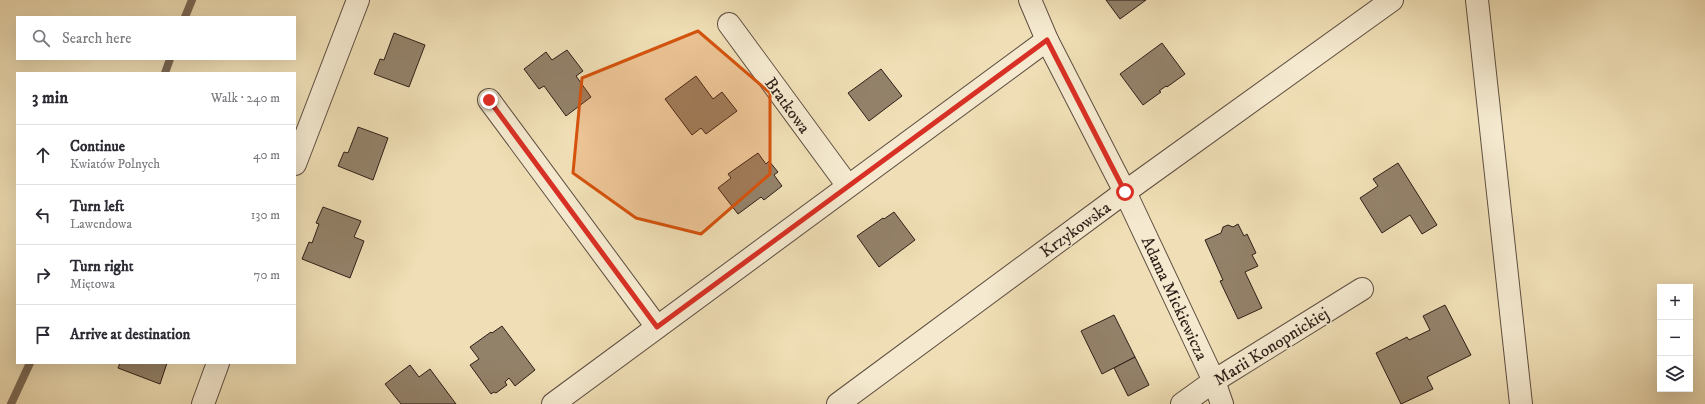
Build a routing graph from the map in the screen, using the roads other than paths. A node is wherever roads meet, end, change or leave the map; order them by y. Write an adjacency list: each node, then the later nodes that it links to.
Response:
1 (358, 0): 8 (street)
2 (1030, 0): 6 (street, Adama Mickiewicza)
3 (1392, 0): 10 (street, Krzykowska)
4 (1478, 0): 20 (street)
5 (728, 24): 9 (street, Bratkowa)
6 (1047, 40): 9 (street); 10 (street, Adama Mickiewicza)
7 (489, 100): 12 (street)
8 (296, 161)
9 (848, 186): 12 (street)
10 (1125, 192): 14 (street, Adama Mickiewicza); 17 (street, Krzykowska)
11 (1362, 289): 14 (street, Marii Konopnickiej)
12 (657, 327): 16 (street)
13 (218, 364): 15 (street)
14 (1214, 381): 18 (street, Marii Konopnickiej); 19 (street, Adama Mickiewicza)
15 (202, 404)
16 (553, 404)
17 (838, 404)
18 (1182, 404)
19 (1222, 404)
20 (1521, 404)

